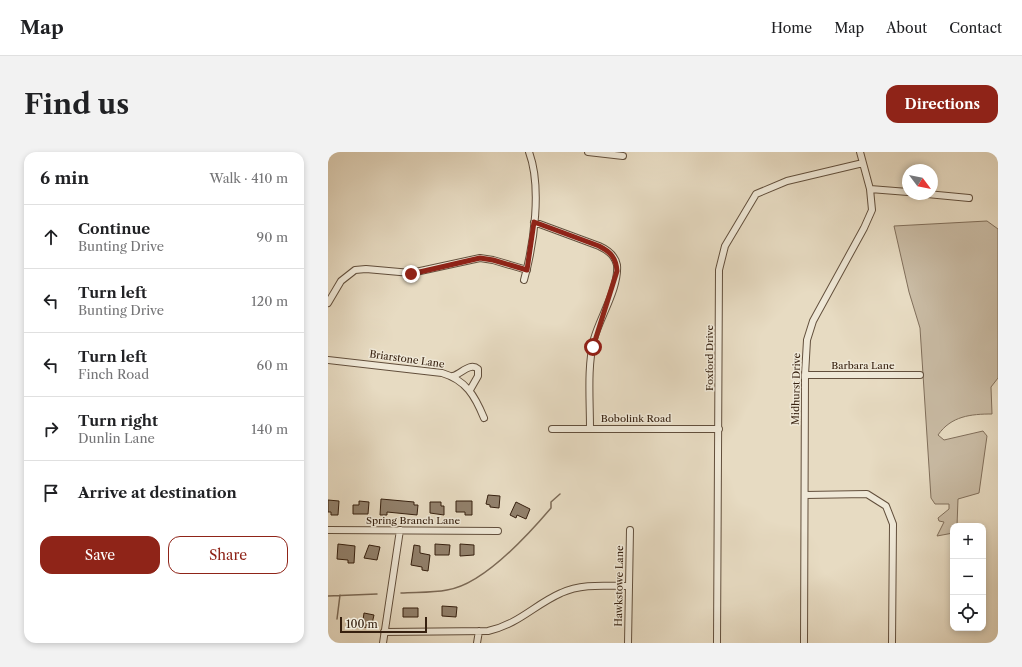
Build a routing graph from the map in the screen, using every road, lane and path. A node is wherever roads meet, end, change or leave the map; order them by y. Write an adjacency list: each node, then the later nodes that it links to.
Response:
1 (529, 152): 10 (street)
2 (588, 152): 4 (street)
3 (860, 152): 5 (street, Midhurst Drive)
4 (623, 156)
5 (863, 163): 6 (street, Midhurst Drive); 21 (street, Foxford Drive)
6 (870, 189): 7 (street); 15 (street, Midhurst Drive)
7 (902, 192)
8 (938, 195): 9 (street)
9 (969, 198)
10 (534, 222): 11 (street); 20 (street)
11 (527, 270): 12 (street); 13 (street)
12 (524, 280)
13 (328, 303)
14 (328, 360): 17 (street, Briarstone Lane)
15 (805, 375): 16 (street, Barbara Lane); 23 (street, Midhurst Drive)
16 (920, 375)
17 (453, 376): 18 (street, Briarstone Lane); 18 (street)
18 (470, 390): 19 (street, Briarstone Lane)
19 (484, 418)
20 (590, 428): 21 (street, Bobolink Road); 22 (street, Bobolink Road)
21 (719, 428): 34 (street, Foxford Drive)
22 (552, 429)
23 (805, 495): 35 (street, Midhurst Drive); 36 (street)
24 (328, 530): 25 (street, Spring Branch Lane)
25 (400, 530): 27 (street, Spring Branch Lane); 30 (street)
26 (630, 530): 28 (street, Hawkstowe Lane)
27 (498, 531)
28 (628, 586): 29 (street); 33 (street, Hawkstowe Lane)
29 (479, 631): 30 (street); 32 (street)
30 (384, 632): 31 (street)
31 (383, 643)
32 (477, 643)
33 (628, 643)
34 (717, 643)
35 (804, 643)
36 (892, 643)

